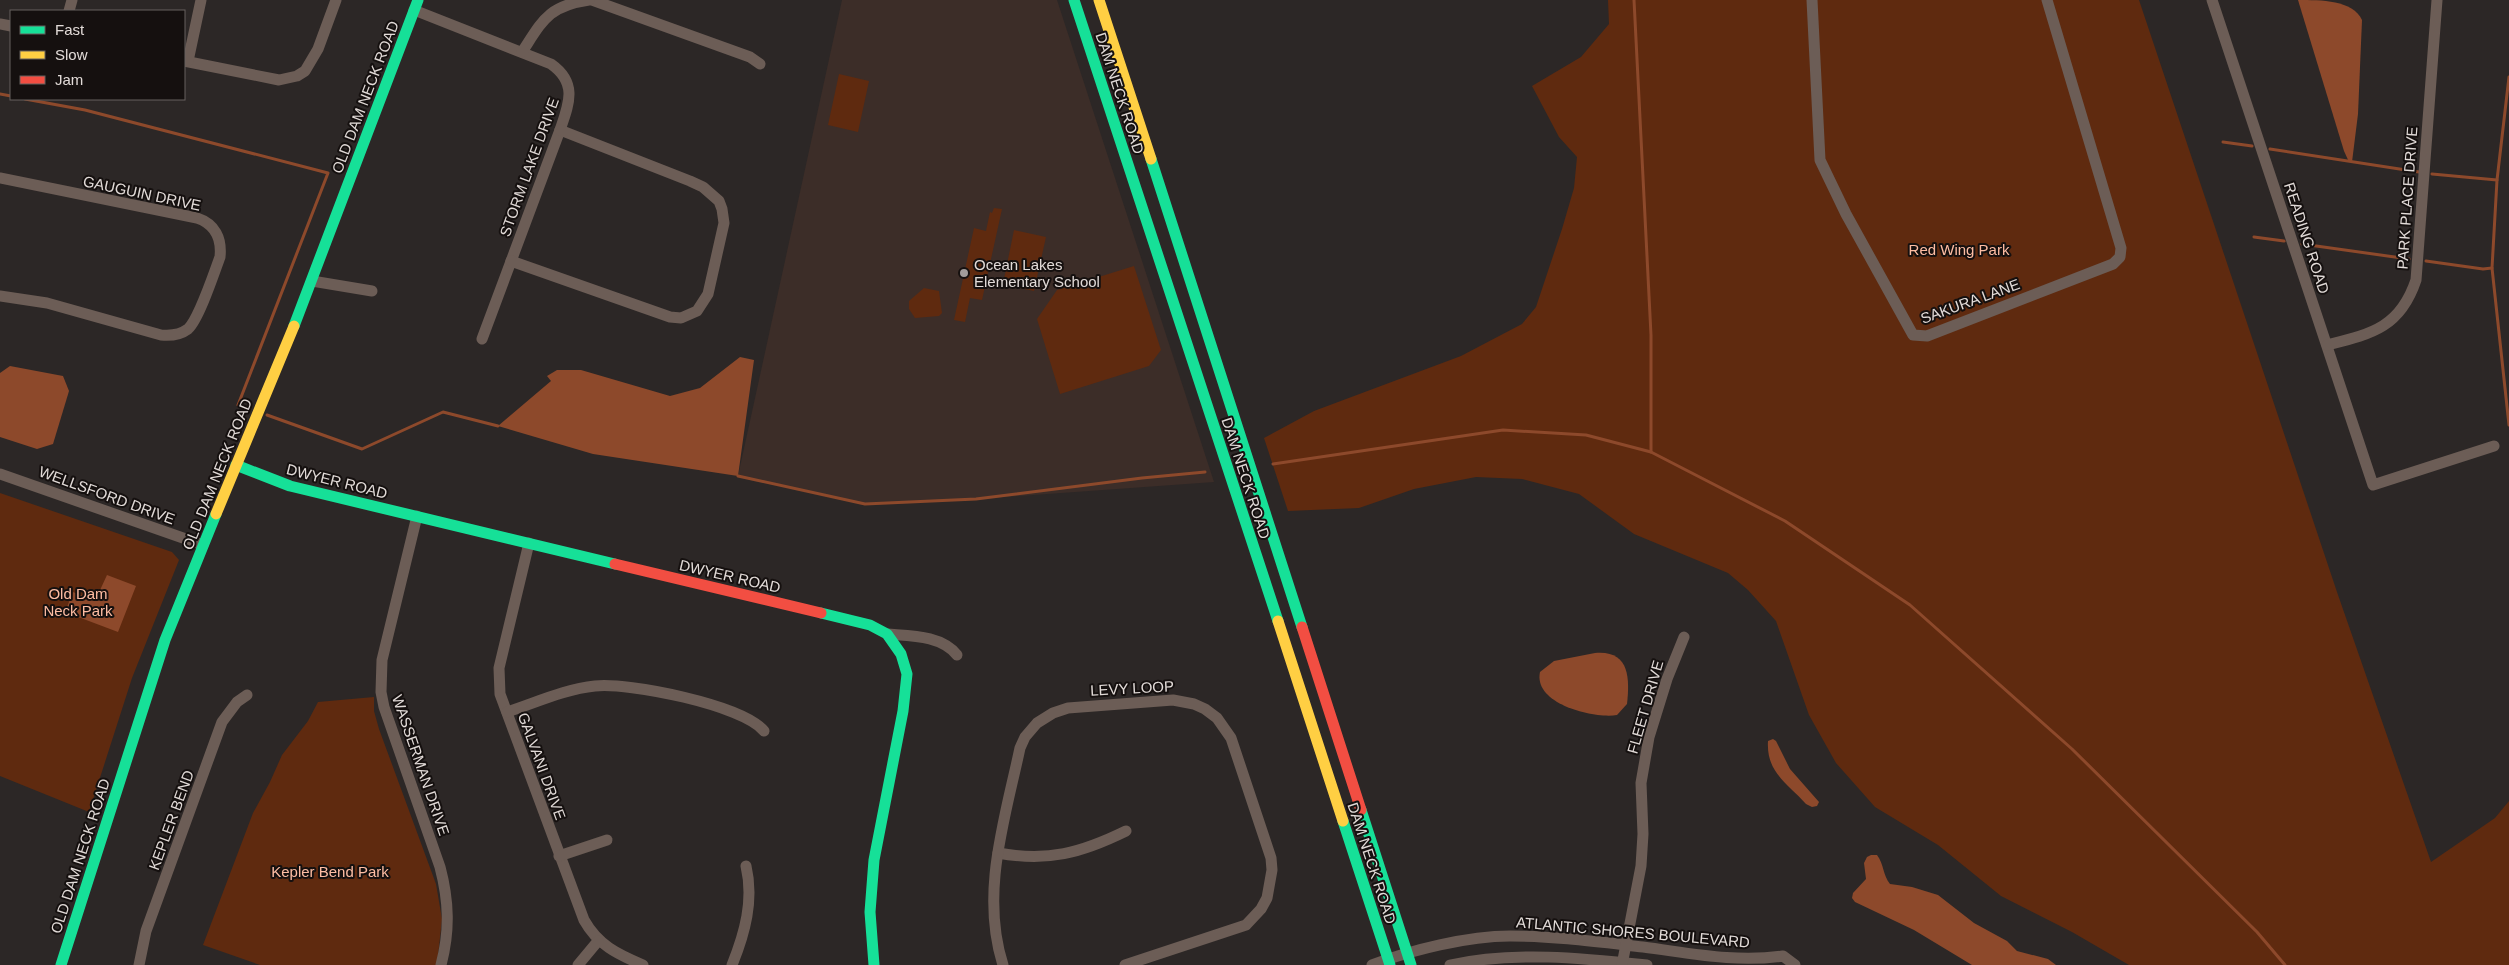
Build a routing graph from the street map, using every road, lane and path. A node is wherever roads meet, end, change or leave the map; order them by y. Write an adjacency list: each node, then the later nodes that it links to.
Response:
1 (201, 0): 12 (street)
2 (336, 0): 12 (street)
3 (591, 0): 11 (street); 13 (street)
4 (1074, 0): 17 (main road, DAM NECK ROAD)
5 (1098, 0): 16 (main road, DAM NECK ROAD)
6 (1812, 0): 7 (street, SAKURA LANE)
7 (2047, 0)
8 (2212, 0): 23 (street, READING ROAD)
9 (2437, 0): 23 (street, PARK PLACE DRIVE)
10 (416, 5): 11 (street, STORM LAKE DRIVE); 19 (main road, OLD DAM NECK ROAD)
11 (522, 52): 14 (street, STORM LAKE DRIVE)
12 (186, 61)
13 (760, 64)
14 (560, 130): 18 (street, STORM LAKE DRIVE); 18 (street)
15 (0, 178): 21 (street, GAUGUIN DRIVE)
16 (1156, 178): 17 (main road); 43 (main road, DAM NECK ROAD)
17 (1134, 184): 44 (main road, DAM NECK ROAD)
18 (511, 261): 22 (street, STORM LAKE DRIVE)
19 (312, 281): 20 (street); 25 (main road, OLD DAM NECK ROAD)
20 (372, 291)
21 (0, 296)
22 (482, 339)
23 (2327, 345): 24 (street, READING ROAD)
24 (2494, 446)
25 (236, 465): 27 (main road, DWYER ROAD); 29 (main road, OLD DAM NECK ROAD)
26 (0, 474): 29 (street, WELLSFORD DRIVE)
27 (417, 516): 28 (main road, DWYER ROAD); 48 (street, WASSERMAN DRIVE)
28 (529, 543): 30 (main road, DWYER ROAD); 34 (street, GALVANI DRIVE)
29 (203, 545): 46 (main road, OLD DAM NECK ROAD)
30 (887, 634): 32 (street); 52 (main road, DWYER ROAD)
31 (1684, 637): 42 (street, FLEET DRIVE)
32 (957, 655)
33 (247, 695): 47 (street, KEPLER BEND)
34 (507, 712): 35 (street); 39 (street, GALVANI DRIVE)
35 (764, 731)
36 (1126, 831): 38 (street)
37 (608, 840): 39 (street)
38 (998, 852): 53 (street, LEVY LOOP); 54 (street, LEVY LOOP)
39 (559, 856): 41 (street, GALVANI DRIVE)
40 (746, 866): 51 (street)
41 (598, 941): 49 (street); 50 (street, GALVANI DRIVE)
42 (1625, 946): 43 (street, ATLANTIC SHORES BOULEVARD); 45 (street, FLEET DRIVE); 59 (street, ATLANTIC SHORES BOULEVARD)
43 (1406, 952): 44 (street); 56 (main road, DAM NECK ROAD)
44 (1389, 962): 55 (street)
45 (1622, 964): 57 (street, ATLANTIC SHORES BOULEVARD); 58 (street, ATLANTIC SHORES BOULEVARD)
46 (61, 965)
47 (140, 965)
48 (441, 965)
49 (578, 965)
50 (643, 965)
51 (732, 965)
52 (874, 965)
53 (1003, 965)
54 (1125, 965)
55 (1372, 965)
56 (1411, 965)
57 (1450, 965)
58 (1647, 965)
59 (1795, 965)

